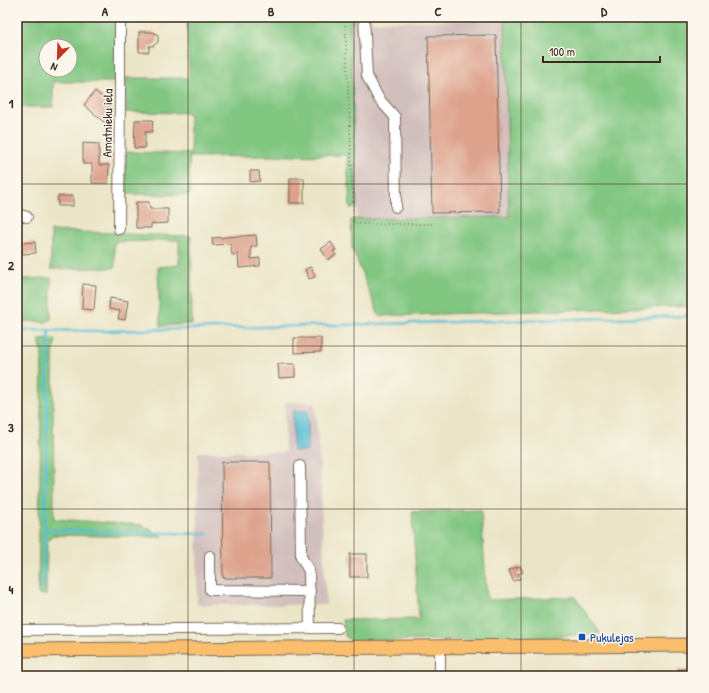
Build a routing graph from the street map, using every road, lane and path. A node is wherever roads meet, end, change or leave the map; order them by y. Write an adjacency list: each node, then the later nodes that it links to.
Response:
1 (120, 17): 8 (street, Amatnieku iela)
2 (345, 17): 7 (path)
3 (364, 17): 4 (street)
4 (396, 207)
5 (17, 214): 6 (street)
6 (27, 217)
7 (432, 224)
8 (119, 229)
9 (300, 466): 11 (street)
10 (210, 556): 11 (street)
11 (310, 591): 12 (street)
12 (310, 628): 13 (street); 14 (street)
13 (338, 628)
14 (17, 630)
15 (692, 645): 16 (main road)
16 (440, 647): 17 (main road); 18 (street)
17 (17, 650)
18 (440, 676)

